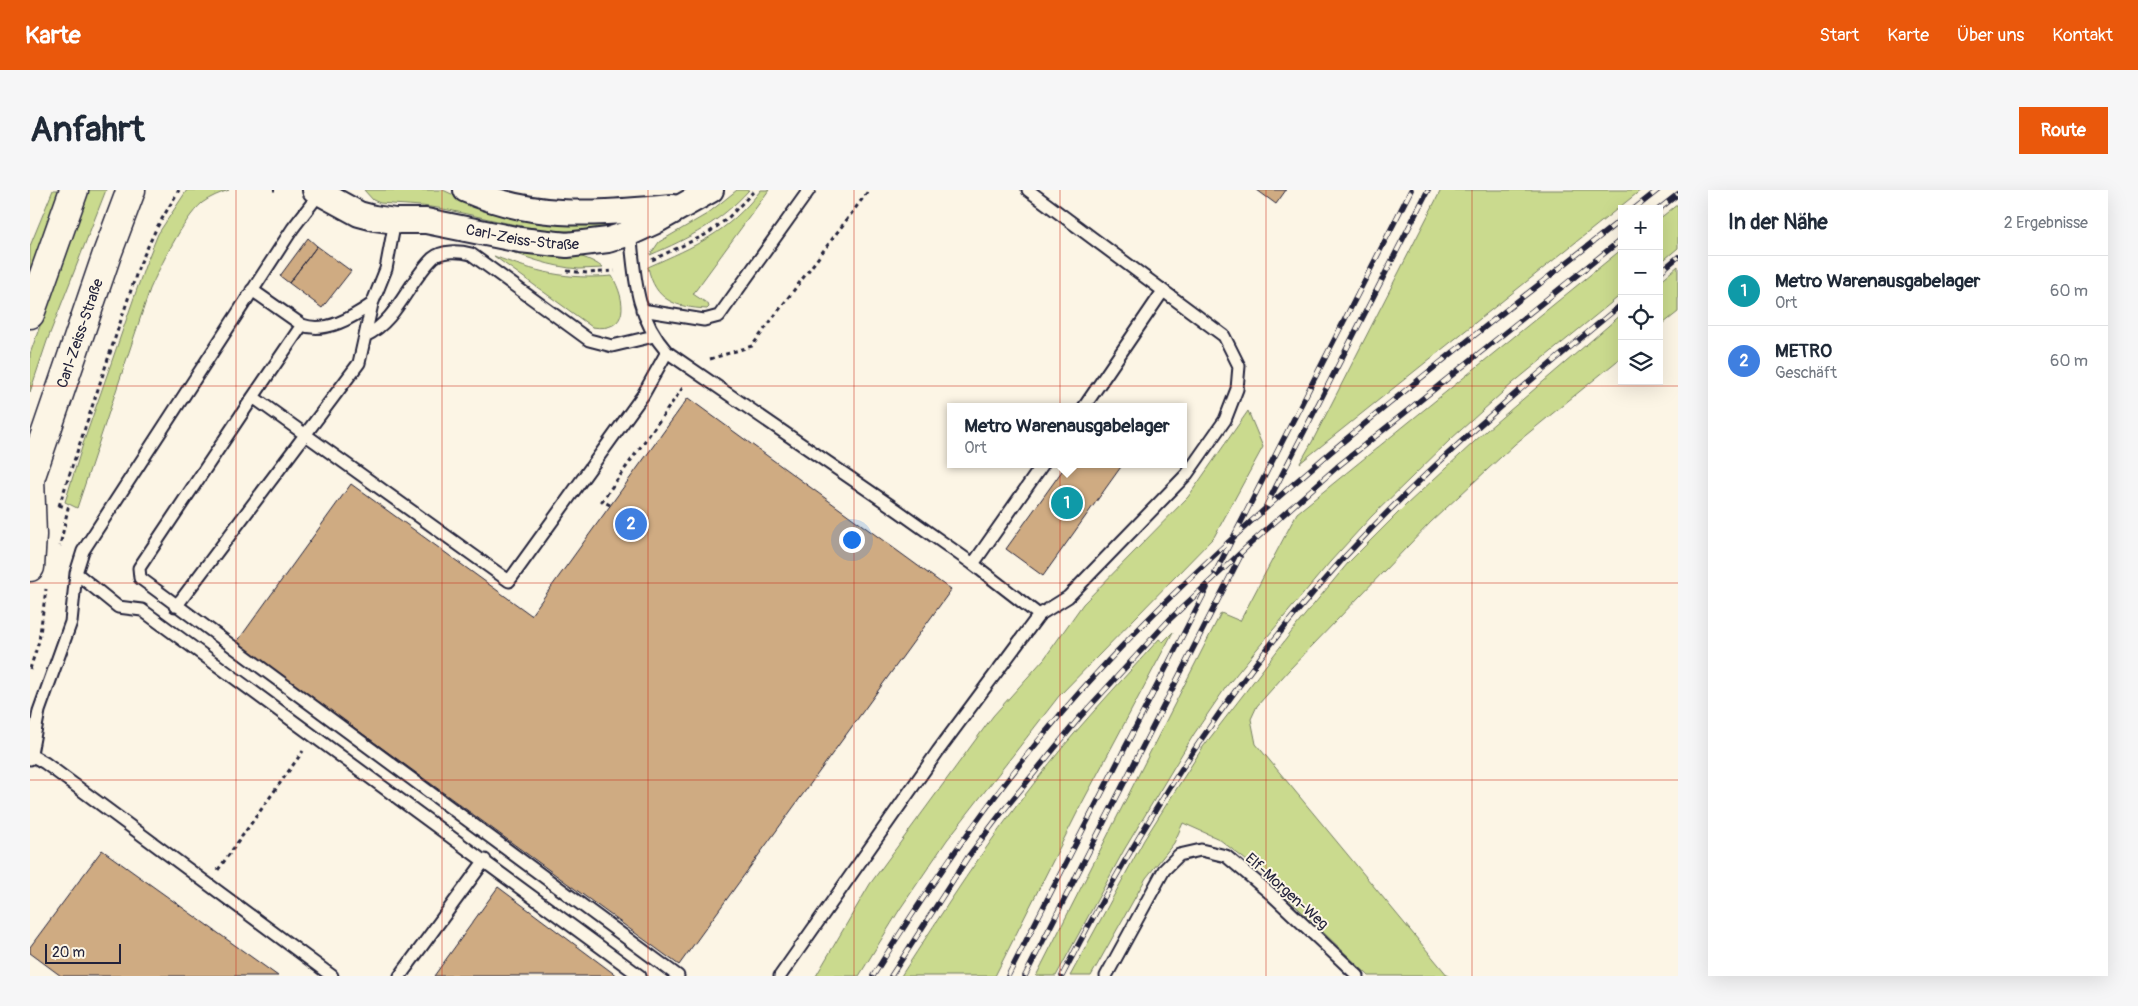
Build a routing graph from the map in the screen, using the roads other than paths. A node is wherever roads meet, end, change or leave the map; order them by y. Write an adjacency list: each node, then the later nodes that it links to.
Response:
1 (74, 190): 16 (main road)
2 (131, 190): 25 (main road, Carl-Zeiss-Straße)
3 (346, 190): 9 (street)
4 (466, 190): 11 (street, Carl-Zeiss-Straße)
5 (710, 190): 11 (street, Carl-Zeiss-Straße)
6 (809, 190): 15 (lane)
7 (1028, 190): 13 (lane)
8 (319, 191): 9 (street, Carl-Zeiss-Straße); 12 (lane)
9 (359, 214): 10 (street, Carl-Zeiss-Straße)
10 (396, 221): 11 (street, Carl-Zeiss-Straße); 14 (lane)
11 (629, 222): 15 (lane)
12 (252, 290): 17 (lane); 28 (lane)
13 (1164, 291): 22 (lane); 30 (lane)
14 (372, 304): 17 (lane); 18 (lane)
15 (642, 310): 19 (lane)
16 (30, 314)
17 (302, 325): 21 (lane)
18 (365, 336): 19 (lane); 23 (lane)
19 (654, 336): 20 (lane)
20 (667, 352): 23 (lane); 26 (lane)
21 (253, 397): 23 (lane); 29 (lane)
22 (1087, 403)
23 (304, 434): 29 (lane)
24 (1041, 468): 26 (lane)
25 (30, 479): 27 (main road)
26 (973, 564): 30 (lane)
27 (30, 567)
28 (76, 573): 31 (lane); 32 (lane)
29 (175, 606): 36 (lane)
30 (1040, 615): 37 (lane)
31 (30, 757): 33 (lane)
32 (485, 860): 34 (lane); 35 (lane)
33 (332, 976)
34 (400, 976)
35 (640, 976)
36 (678, 976)
37 (780, 976)
38 (1106, 976): 39 (lane, Elf-Morgen-Weg)
39 (1358, 976)

